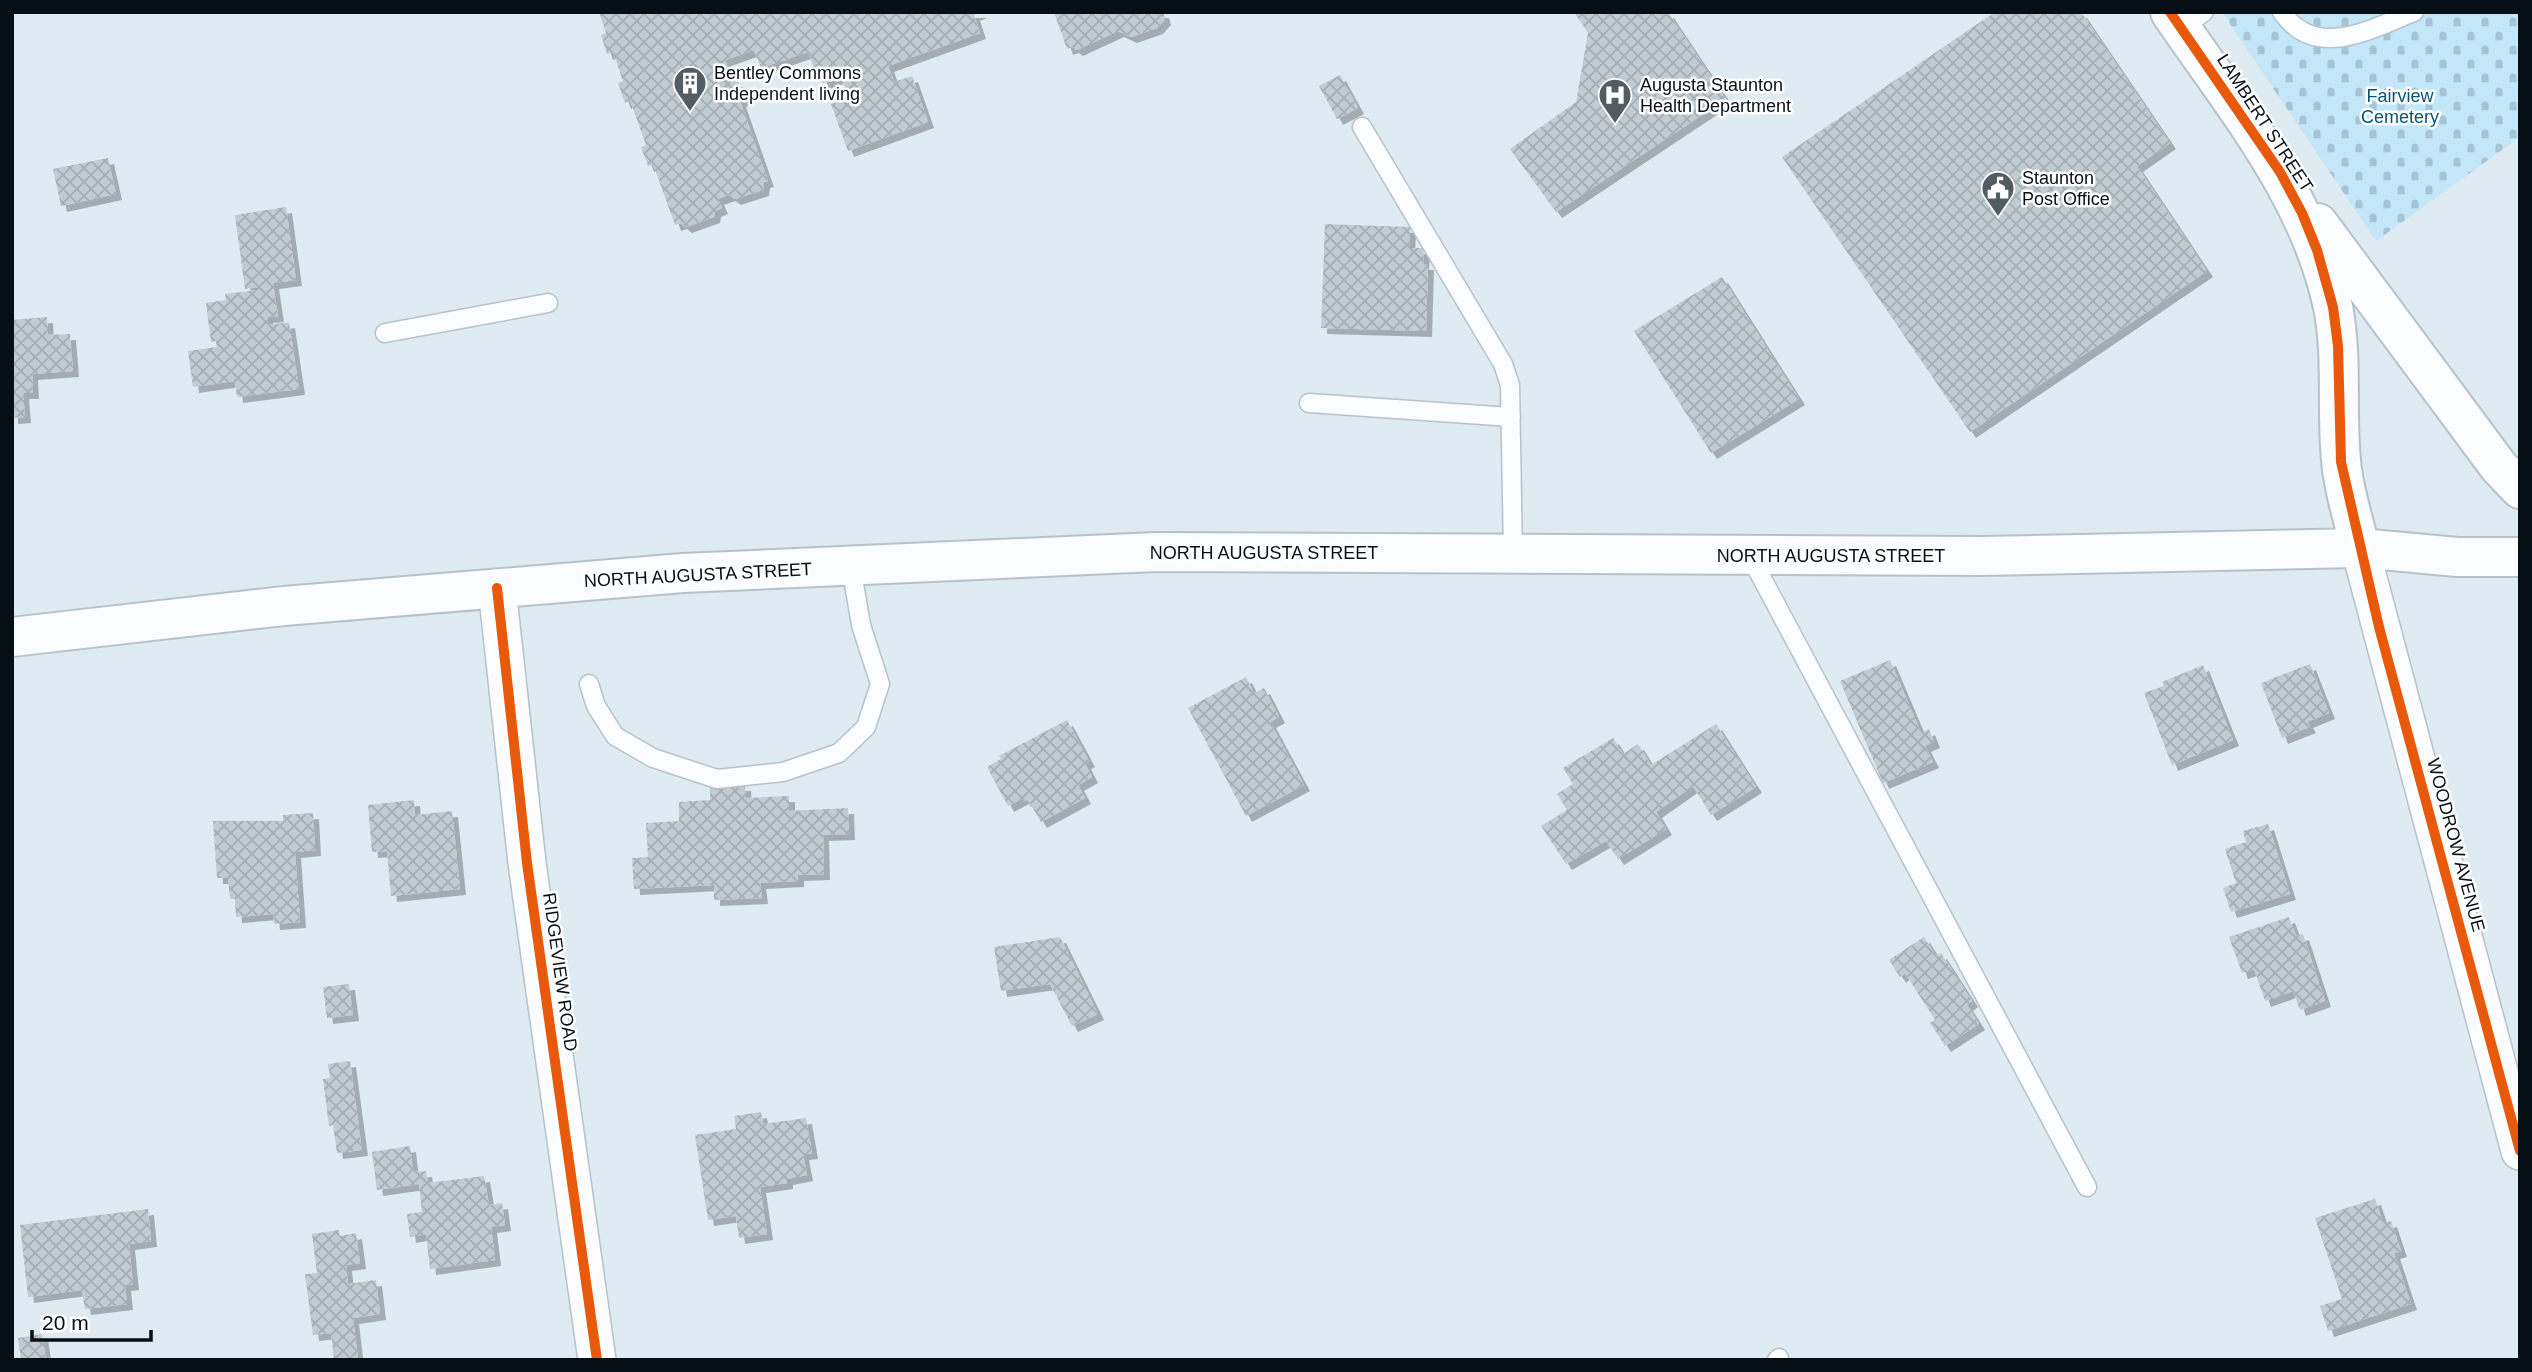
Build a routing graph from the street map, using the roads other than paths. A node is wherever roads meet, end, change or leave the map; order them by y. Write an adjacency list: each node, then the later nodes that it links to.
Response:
1 (2282, 12): 2 (lane)
2 (2414, 12)
3 (2185, 18): 5 (main road, LAMBERT STREET)
4 (1362, 127): 9 (lane)
5 (2280, 172): 10 (main road); 11 (main road, LAMBERT STREET)
6 (548, 303): 7 (lane)
7 (385, 333)
8 (1309, 403): 9 (lane)
9 (1511, 416): 12 (lane)
10 (2520, 489)
11 (2360, 548): 13 (main road, NORTH AUGUSTA STREET); 14 (main road, NORTH AUGUSTA STREET); 19 (street, WOODROW AVENUE)
12 (1513, 555): 13 (main road, NORTH AUGUSTA STREET); 15 (main road, NORTH AUGUSTA STREET)
13 (1750, 556): 20 (lane)
14 (2520, 557)
15 (851, 566): 16 (main road, NORTH AUGUSTA STREET); 18 (lane)
16 (497, 589): 17 (main road, NORTH AUGUSTA STREET); 21 (street, RIDGEVIEW ROAD)
17 (12, 636)
18 (589, 684)
19 (2520, 1150)
20 (2087, 1187)
21 (597, 1360)

